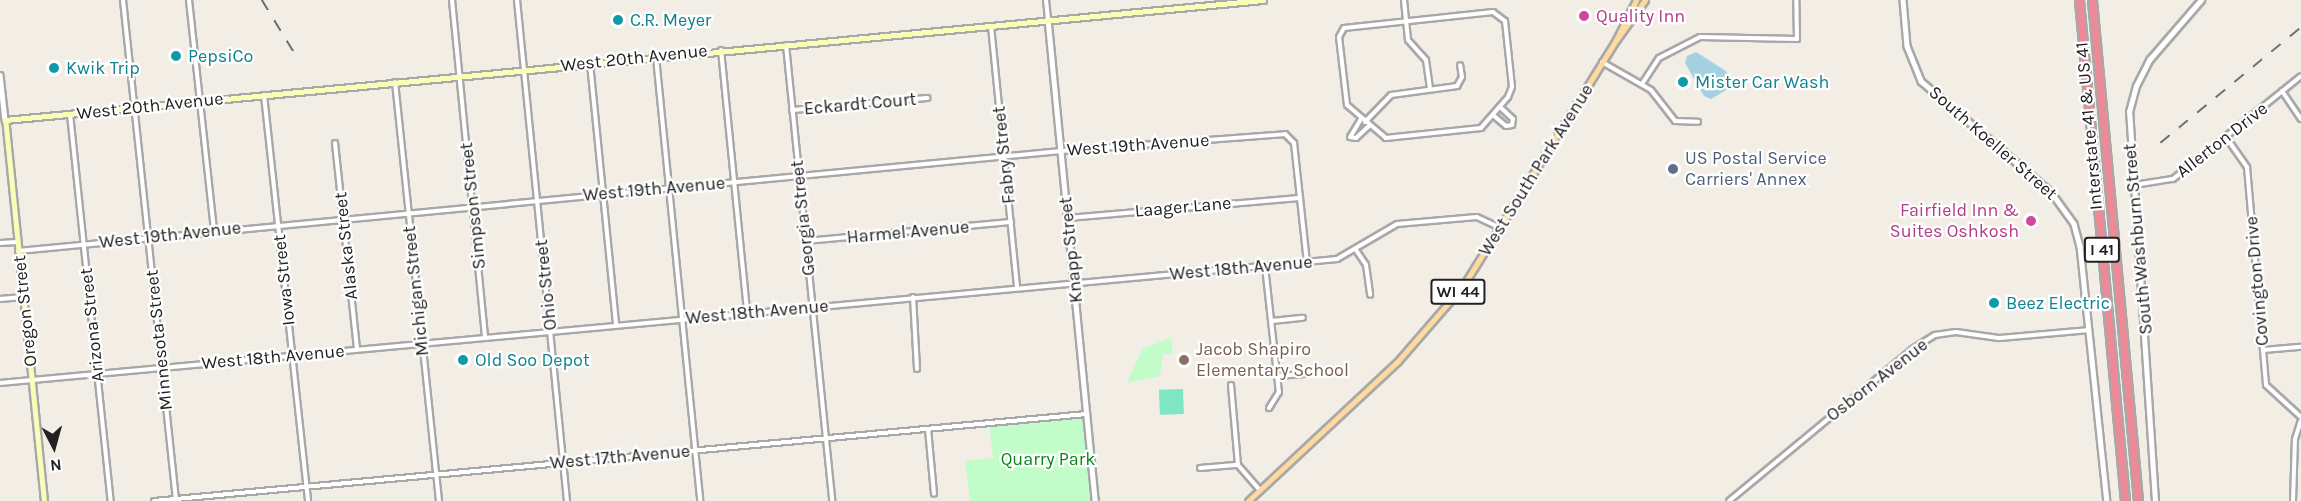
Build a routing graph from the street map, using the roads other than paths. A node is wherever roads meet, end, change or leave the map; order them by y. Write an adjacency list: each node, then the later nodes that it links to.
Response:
1 (123, 0): 37 (street, Minnesota Street)
2 (189, 0): 35 (street)
3 (452, 0): 27 (street, Simpson Street)
4 (517, 0): 25 (street, Ohio Street)
5 (1046, 0): 15 (street, Knapp Street)
6 (1263, 0): 15 (main road, West 20th Avenue)
7 (1404, 0): 16 (street)
8 (1636, 0): 18 (main road, West South Park Avenue / WI 44)
9 (1645, 0): 18 (main road, West South Park Avenue / WI 44)
10 (1796, 0): 30 (street)
11 (1904, 0): 87 (street, South Koeller Street)
12 (2079, 0): 128 (highway, I 41)
13 (2092, 0): 129 (highway, Interstate 41 & US 41 / I 41)
14 (2201, 0): 52 (street, South Washburn Street)
15 (1048, 19): 17 (main road, West 20th Avenue); 48 (street, Knapp Street)
16 (1406, 20): 31 (street); 36 (street); 43 (street)
17 (991, 23): 19 (main road, West 20th Avenue); 49 (street, Fabry Street)
18 (1616, 40): 22 (main road, West South Park Avenue / WI 44)
19 (786, 43): 20 (main road, West 20th Avenue); 38 (street, Georgia Street)
20 (721, 49): 21 (main road, West 20th Avenue); 51 (street)
21 (656, 56): 23 (main road, West 20th Avenue); 53 (street)
22 (1602, 62): 30 (street); 63 (main road, West South Park Avenue / WI 44)
23 (590, 63): 25 (main road, West 20th Avenue); 54 (street)
24 (1460, 65): 31 (street)
25 (525, 69): 27 (main road, West 20th Avenue); 56 (street, Ohio Street)
26 (0, 75): 42 (street)
27 (459, 75): 29 (main road, West 20th Avenue); 57 (street, Simpson Street)
28 (2301, 76): 32 (street, Allerton Drive)
29 (395, 82): 33 (main road, West 20th Avenue); 58 (street, Michigan Street)
30 (1642, 84): 44 (street)
31 (1430, 89): 43 (street)
32 (2282, 92): 41 (street); 46 (street, Allerton Drive)
33 (264, 95): 35 (main road, West 20th Avenue); 62 (street, Iowa Street)
34 (927, 98): 38 (street, Eckardt Court)
35 (199, 101): 37 (main road, West 20th Avenue); 64 (street)
36 (1500, 107): 40 (street); 40 (street)
37 (134, 108): 39 (main road, West 20th Avenue); 65 (street, Minnesota Street)
38 (792, 110): 50 (street, Georgia Street)
39 (70, 114): 42 (main road, West 20th Avenue); 69 (street, Arizona Street)
40 (1492, 115): 45 (street)
41 (2301, 119)
42 (5, 120): 67 (main road, Oregon Street)
43 (1363, 120): 45 (street); 45 (street)
44 (1698, 122)
45 (1369, 126)
46 (2226, 137): 52 (street, Allerton Drive); 92 (street, Covington Drive)
47 (335, 143): 59 (street, Alaska Street)
48 (1061, 151): 49 (street, West 19th Avenue); 55 (street, West 19th Avenue); 60 (street, Knapp Street)
49 (1004, 157): 50 (street, West 19th Avenue); 61 (street, Fabry Street)
50 (799, 176): 51 (street, West 19th Avenue); 66 (street, Georgia Street)
51 (734, 182): 53 (street, West 19th Avenue); 81 (street)
52 (2134, 185): 130 (street, South Washburn Street)
53 (669, 188): 54 (street, West 19th Avenue); 83 (street)
54 (603, 194): 56 (street, West 19th Avenue); 85 (street)
55 (1300, 198): 60 (street, Laager Lane); 72 (street)
56 (538, 200): 57 (street, West 19th Avenue); 86 (street, Ohio Street)
57 (473, 207): 58 (street, West 19th Avenue); 88 (street, Simpson Street)
58 (407, 212): 59 (street, West 19th Avenue); 89 (street, Michigan Street)
59 (343, 218): 62 (street, West 19th Avenue); 91 (street, Alaska Street)
60 (1067, 218): 74 (street, Knapp Street)
61 (1011, 222): 66 (street, Harmel Avenue); 75 (street, Fabry Street)
62 (279, 225): 64 (street, West 19th Avenue); 93 (street, Iowa Street)
63 (1501, 228): 70 (street, West 18th Avenue); 113 (main road, West South Park Avenue / WI 44)
64 (214, 231): 65 (street, West 19th Avenue)
65 (149, 237): 69 (street, West 19th Avenue); 94 (street, Minnesota Street)
66 (805, 241): 80 (street, Georgia Street)
67 (17, 242): 68 (street); 71 (main road, Oregon Street)
68 (0, 243)
69 (83, 244): 71 (street, West 19th Avenue); 96 (street, Arizona Street)
70 (1356, 250): 72 (street, West 18th Avenue); 76 (street)
71 (18, 251): 77 (main road, Oregon Street)
72 (1307, 262): 73 (street, West 18th Avenue)
73 (1265, 266): 74 (street, West 18th Avenue); 84 (street)
74 (1074, 283): 75 (street, West 18th Avenue); 103 (street, Knapp Street)
75 (1017, 288): 78 (street, West 18th Avenue)
76 (1370, 295)
77 (22, 297): 79 (street); 99 (main road, Oregon Street)
78 (913, 297): 80 (street, West 18th Avenue); 95 (street)
79 (0, 299)
80 (812, 306): 81 (street, West 18th Avenue); 106 (street, Georgia Street)
81 (747, 312): 83 (street, West 18th Avenue)
82 (1303, 318): 84 (street)
83 (681, 319): 85 (street, West 18th Avenue); 107 (street)
84 (1272, 321): 98 (street)
85 (616, 324): 86 (street, West 18th Avenue)
86 (551, 330): 88 (street, West 18th Avenue); 108 (street, Ohio Street)
87 (2088, 330): 126 (street, Osborn Avenue); 127 (street, South Koeller Street)
88 (485, 337): 89 (street, West 18th Avenue)
89 (422, 343): 91 (street, West 18th Avenue); 111 (street, Michigan Street)
90 (2301, 346): 92 (street)
91 (357, 349): 93 (street, West 18th Avenue)
92 (2263, 350): 104 (street, Covington Drive)
93 (292, 356): 94 (street, West 18th Avenue); 112 (street, Iowa Street)
94 (162, 367): 96 (street, West 18th Avenue); 115 (street, Minnesota Street)
95 (917, 369)
96 (98, 374): 99 (street, West 18th Avenue); 117 (street, Arizona Street)
97 (1304, 374): 98 (street)
98 (1277, 376): 102 (street)
99 (32, 380): 100 (street, West 18th Avenue); 116 (main road, Oregon Street)
100 (0, 383)
101 (1231, 385): 109 (street)
102 (1269, 408)
103 (1086, 414): 105 (street, West 17th Avenue); 124 (street, Knapp Street)
104 (2301, 419): 131 (street)
105 (928, 429): 106 (street, West 17th Avenue); 114 (street)
106 (825, 438): 107 (street, West 17th Avenue); 123 (street, Georgia Street)
107 (695, 450): 108 (street, West 17th Avenue); 122 (street)
108 (563, 463): 111 (street, West 17th Avenue); 121 (street, Ohio Street)
109 (1238, 465): 110 (street); 113 (street)
110 (1200, 468)
111 (436, 474): 112 (street, West 17th Avenue); 120 (street, Michigan Street)
112 (306, 487): 115 (street, West 17th Avenue); 119 (street, Iowa Street)
113 (1260, 490): 125 (main road, West South Park Avenue / WI 44)
114 (934, 494)
115 (176, 500): 118 (street, West 17th Avenue)
116 (44, 501)
117 (111, 501)
118 (154, 501)
119 (308, 501)
120 (439, 501)
121 (567, 501)
122 (700, 501)
123 (832, 501)
124 (1095, 501)
125 (1248, 501)
126 (1729, 501)
127 (2108, 501)
128 (2125, 501)
129 (2138, 501)
130 (2155, 501)
131 (2294, 501)

